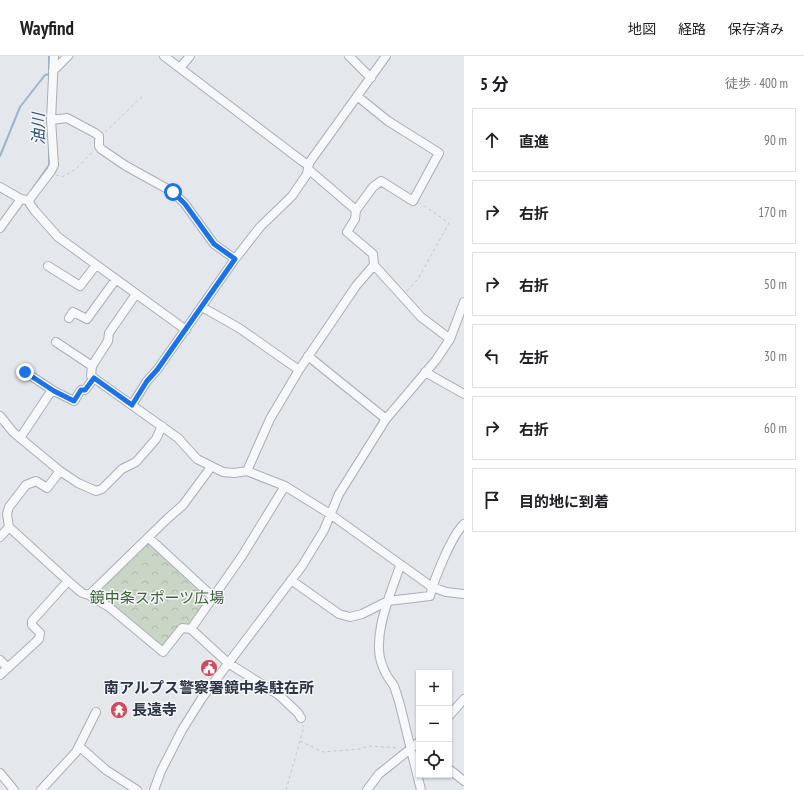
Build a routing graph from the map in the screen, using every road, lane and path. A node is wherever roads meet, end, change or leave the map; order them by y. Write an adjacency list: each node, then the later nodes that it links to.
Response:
1 (54, 56): 8 (street)
2 (68, 56): 8 (street)
3 (164, 56): 7 (street)
4 (190, 56): 7 (street)
5 (349, 56): 9 (street)
6 (386, 56): 9 (street)
7 (180, 68): 15 (street)
8 (53, 71): 12 (street)
9 (371, 78): 11 (street)
10 (144, 95): 13 (path)
11 (357, 96): 15 (street); 18 (street)
12 (51, 120): 13 (street); 16 (street)
13 (99, 136): 14 (street)
14 (99, 146): 16 (path); 22 (street)
15 (308, 167): 20 (street); 22 (street)
16 (51, 171): 19 (street)
17 (0, 187): 19 (street)
18 (414, 198): 20 (street); 28 (path)
19 (25, 199): 21 (street); 23 (street)
20 (356, 210): 24 (street)
21 (0, 228)
22 (235, 259): 30 (street)
23 (96, 264): 25 (street); 26 (street)
24 (374, 265): 28 (street); 35 (street)
25 (48, 266)
26 (116, 279): 27 (street); 31 (street)
27 (136, 294): 32 (street); 36 (street)
28 (402, 296): 33 (street)
29 (464, 302): 33 (street)
30 (202, 307): 32 (street); 37 (street)
31 (69, 318)
32 (186, 330): 43 (street)
33 (450, 339): 39 (street)
34 (56, 342): 36 (street)
35 (308, 356): 37 (street); 45 (street)
36 (92, 366): 40 (street)
37 (299, 370): 49 (street)
38 (25, 372): 41 (street)
39 (425, 372): 42 (street); 45 (street)
40 (94, 378): 41 (street); 43 (street)
41 (52, 390): 47 (street)
42 (464, 394)
43 (132, 405): 46 (street)
44 (0, 416): 47 (street)
45 (386, 419): 52 (street)
46 (162, 426): 48 (street); 50 (street)
47 (20, 438): 50 (street)
48 (211, 467): 49 (street); 56 (street)
49 (247, 471): 51 (street)
50 (60, 472): 54 (street)
51 (286, 486): 52 (street); 63 (street)
52 (330, 514): 57 (street); 58 (street)
53 (464, 524): 60 (street)
54 (9, 527): 55 (street); 59 (street)
55 (0, 537)
56 (149, 538): 62 (street); 63 (street)
57 (400, 566): 60 (street); 64 (street)
58 (291, 580): 64 (street); 67 (street)
59 (68, 581): 62 (street); 68 (street)
60 (432, 587): 61 (street); 64 (street)
61 (464, 594)
62 (89, 595): 65 (street)
63 (213, 597): 65 (street)
64 (388, 601): 76 (street)
65 (191, 629): 67 (street)
66 (0, 660): 68 (street)
67 (228, 663): 73 (street); 83 (street)
68 (8, 668): 69 (street)
69 (0, 675)
70 (464, 699): 72 (street)
71 (96, 712): 75 (street)
72 (452, 713)
73 (301, 718): 74 (path)
74 (300, 741): 76 (path); 84 (path)
75 (80, 746): 81 (street); 82 (street)
76 (415, 746): 85 (street); 86 (street)
77 (452, 771): 79 (street)
78 (1, 777): 80 (street)
79 (464, 781)
80 (14, 790)
81 (41, 790)
82 (137, 790)
83 (154, 790)
84 (286, 790)
85 (367, 790)
86 (421, 790)

